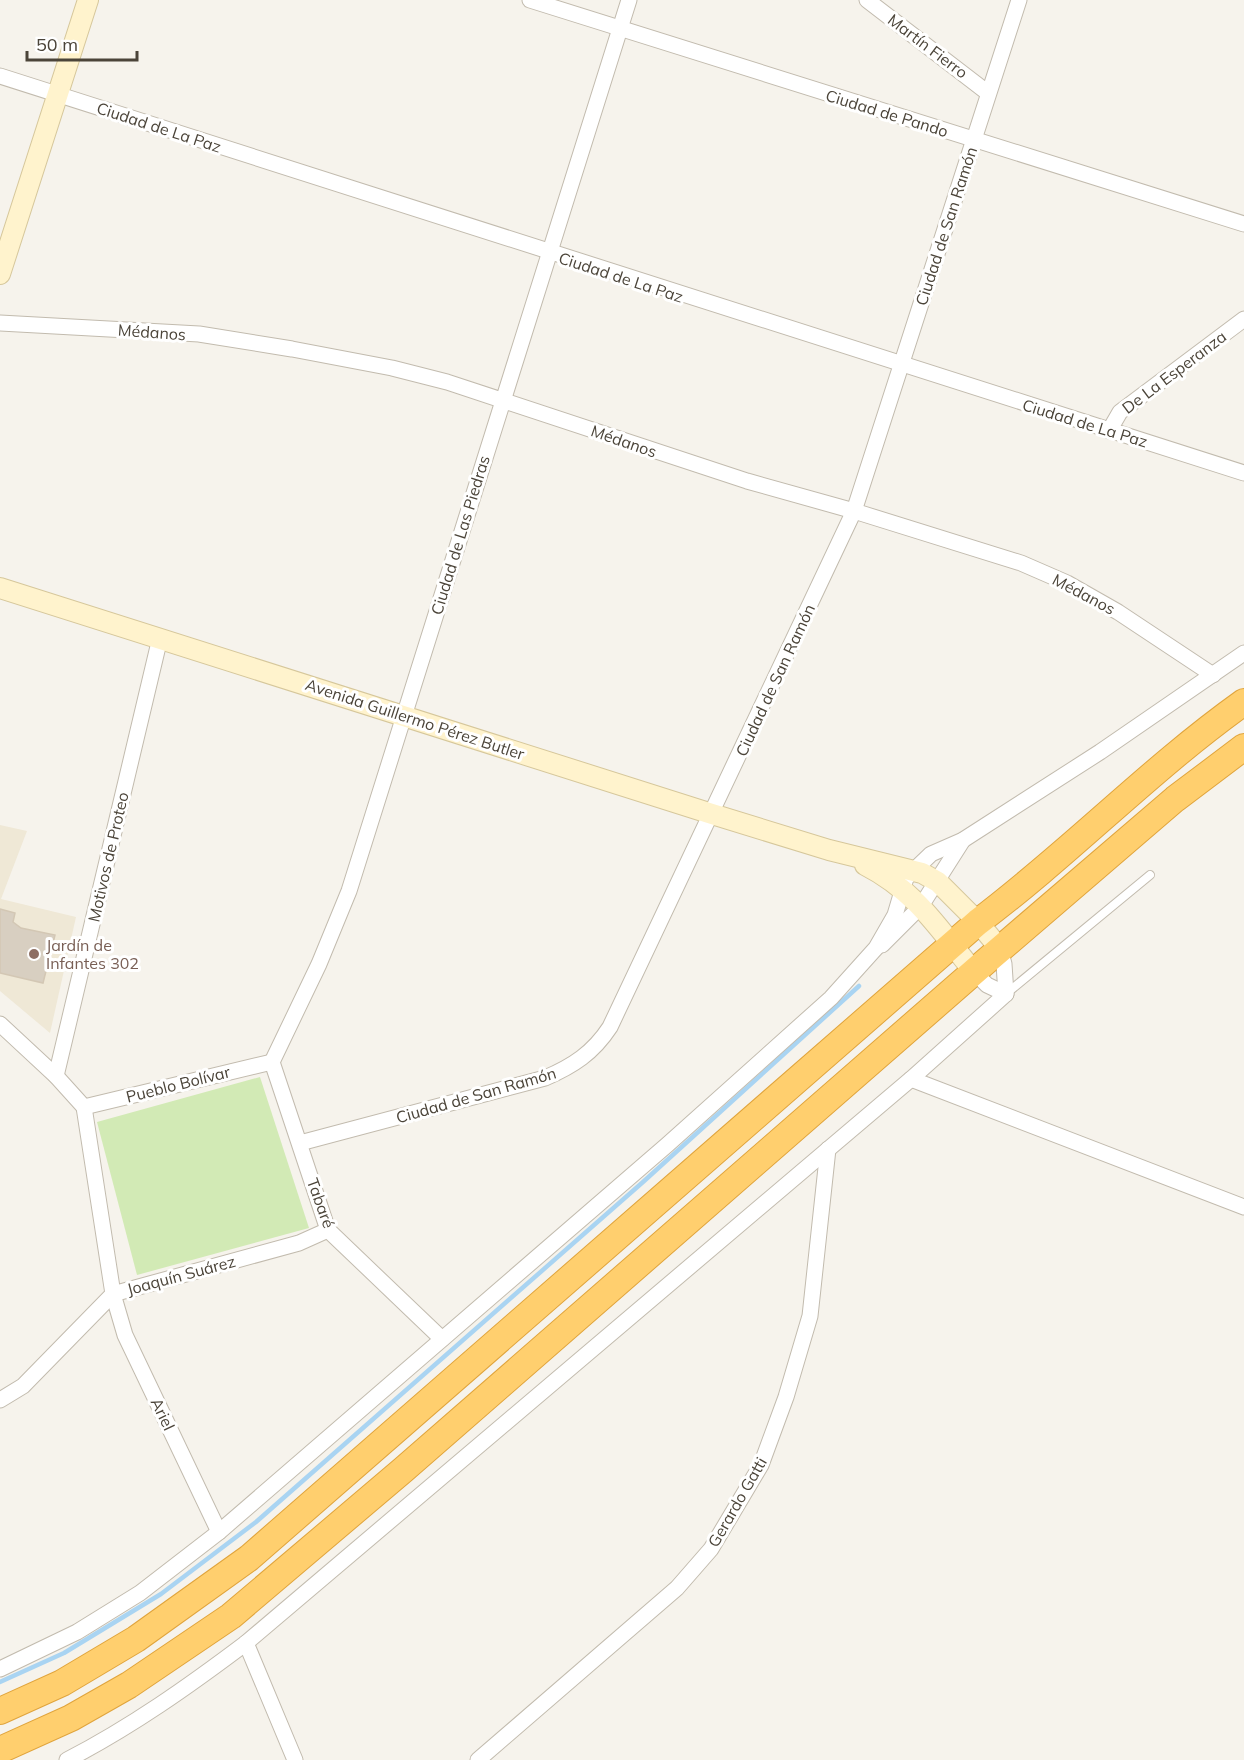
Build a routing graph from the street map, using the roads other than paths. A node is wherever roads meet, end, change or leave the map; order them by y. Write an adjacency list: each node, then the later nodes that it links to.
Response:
1 (88, 0): 9 (street)
2 (530, 0): 6 (street, Ciudad de Pando)
3 (629, 0): 6 (street, Ciudad de Las Piedras)
4 (867, 0): 8 (street, Martín Fierro)
5 (1019, 0): 8 (street, Ciudad de San Ramón)
6 (619, 29): 10 (street, Ciudad de Pando); 12 (street, Ciudad de Las Piedras)
7 (0, 76): 9 (street, Ciudad de La Paz)
8 (988, 93): 10 (street, Ciudad de San Ramón)
9 (57, 95): 12 (street, Ciudad de La Paz); 13 (street)
10 (974, 140): 11 (street, Ciudad de Pando); 16 (street, Ciudad de San Ramón)
11 (1244, 224)
12 (551, 254): 16 (street, Ciudad de La Paz); 17 (street, Ciudad de Las Piedras)
13 (0, 274)
14 (1244, 319): 18 (street, De La Esperanza)
15 (0, 323): 17 (street, Médanos)
16 (902, 366): 18 (street, Ciudad de La Paz); 20 (street, Ciudad de San Ramón)
17 (503, 399): 20 (street, Médanos); 26 (street, Ciudad de Las Piedras)
18 (1109, 431): 19 (street, Ciudad de La Paz)
19 (1244, 473)
20 (854, 511): 24 (street, Médanos); 28 (street, Ciudad de San Ramón)
21 (0, 588): 22 (street, Avenida Guillermo Pérez Butler)
22 (160, 638): 26 (street, Avenida Guillermo Pérez Butler); 44 (street, Motivos de Proteo)
23 (1244, 653): 24 (street)
24 (1213, 675): 29 (street)
25 (1244, 702): 36 (highway)
26 (404, 715): 28 (street, Avenida Guillermo Pérez Butler); 43 (street, Ciudad de Las Piedras)
27 (1244, 747): 39 (highway)
28 (712, 814): 30 (street, Avenida Guillermo Pérez Butler); 47 (street, Ciudad de San Ramón)
29 (963, 840): 31 (street); 33 (street)
30 (829, 850): 31 (street); 34 (street)
31 (913, 870): 33 (street); 34 (street)
32 (1150, 875): 41 (lane)
33 (938, 882): 35 (street); 36 (street)
34 (904, 888): 35 (street); 38 (street)
35 (921, 906): 37 (street); 38 (street)
36 (978, 922): 37 (highway); 39 (street)
37 (952, 945): 40 (street); 57 (highway)
38 (876, 948): 52 (street)
39 (1000, 949): 40 (highway); 41 (street)
40 (974, 972): 41 (street); 58 (highway)
41 (1006, 994): 45 (street)
42 (0, 1024): 44 (street)
43 (272, 1062): 46 (street, Pueblo Bolívar); 47 (street, Tabaré)
44 (56, 1076): 46 (street)
45 (911, 1079): 48 (street); 49 (street)
46 (84, 1107): 51 (street, Ariel)
47 (300, 1143): 50 (street, Tabaré)
48 (828, 1149): 55 (street); 61 (street, Gerardo Gatti)
49 (1244, 1207)
50 (328, 1230): 51 (street, Joaquín Suárez); 52 (street, Tabaré)
51 (113, 1294): 53 (street, Joaquín Suárez); 54 (street, Ariel)
52 (442, 1339): 54 (street)
53 (0, 1400)
54 (219, 1532): 56 (street)
55 (246, 1643): 59 (street); 60 (street)
56 (0, 1669)
57 (0, 1711)
58 (0, 1750)
59 (67, 1760)
60 (295, 1760)
61 (478, 1760)

